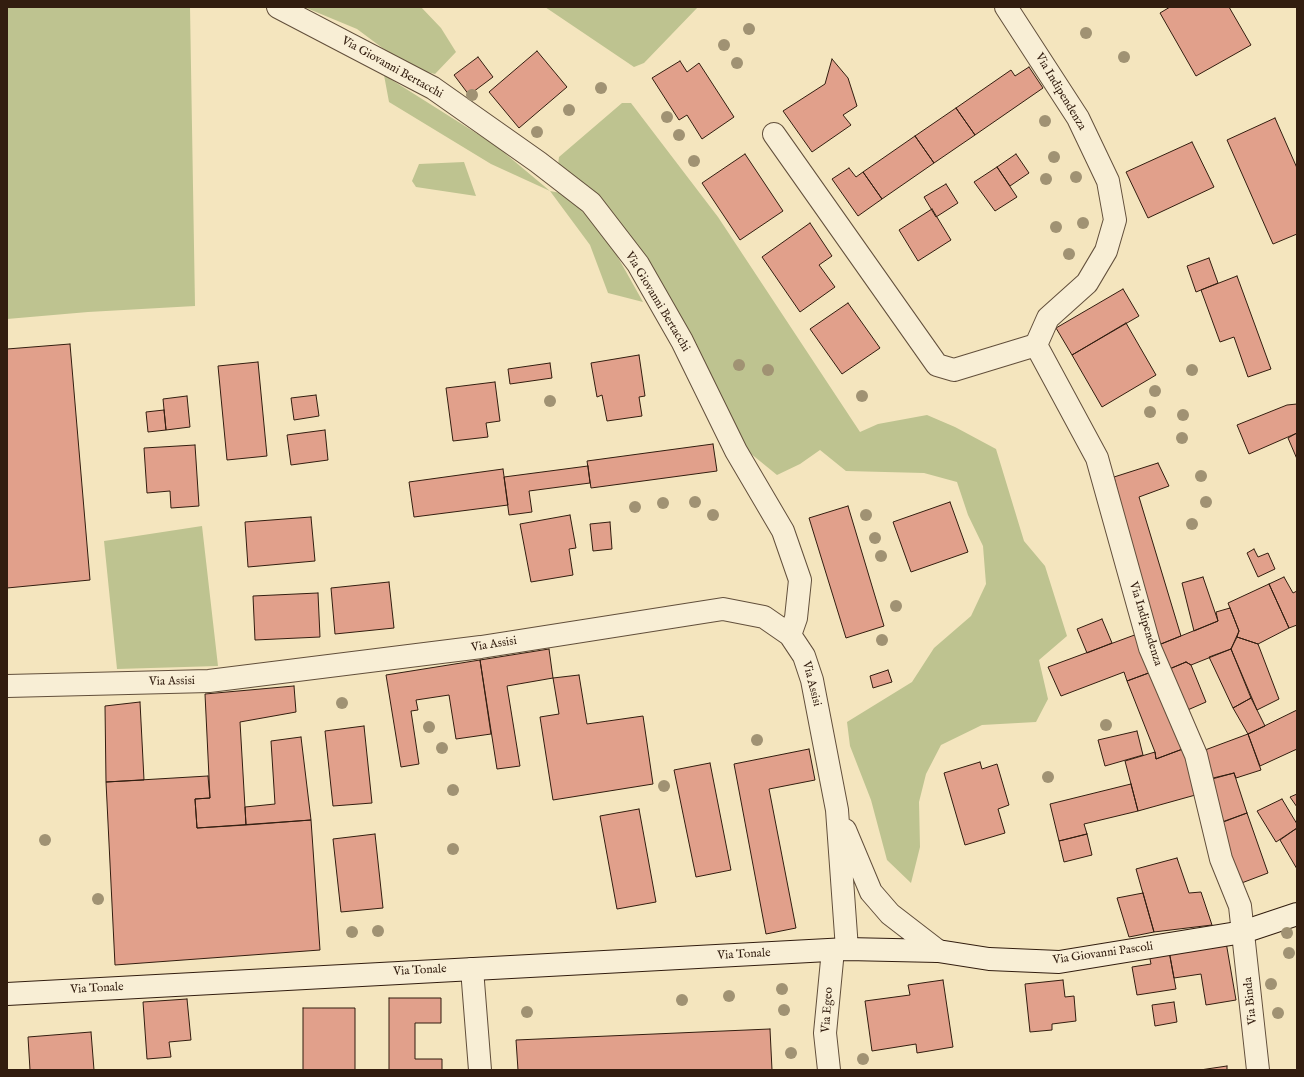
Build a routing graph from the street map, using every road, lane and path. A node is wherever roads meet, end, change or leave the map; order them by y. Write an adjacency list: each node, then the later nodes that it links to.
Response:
1 (278, 7): 5 (street, Via Giovanni Bertacchi)
2 (1006, 7): 4 (street, Via Indipendenza)
3 (774, 134): 4 (street)
4 (1036, 345): 9 (street, Via Indipendenza)
5 (790, 635): 6 (street, Via Assisi); 7 (street, Via Assisi)
6 (7, 686)
7 (837, 810): 10 (street, Via Assisi); 11 (street, Via Assisi)
8 (1297, 914): 9 (street, Via Giovanni Pascoli)
9 (1243, 932): 11 (street, Via Giovanni Pascoli); 16 (street, Via Binda)
10 (840, 950): 11 (street, Via Giovanni Pascoli); 12 (street, Via Tonale); 15 (street, Via Egeo)
11 (938, 952)
12 (472, 968): 13 (street, Via Tonale); 14 (street)
13 (7, 994)
14 (480, 1070)
15 (829, 1070)
16 (1258, 1070)

